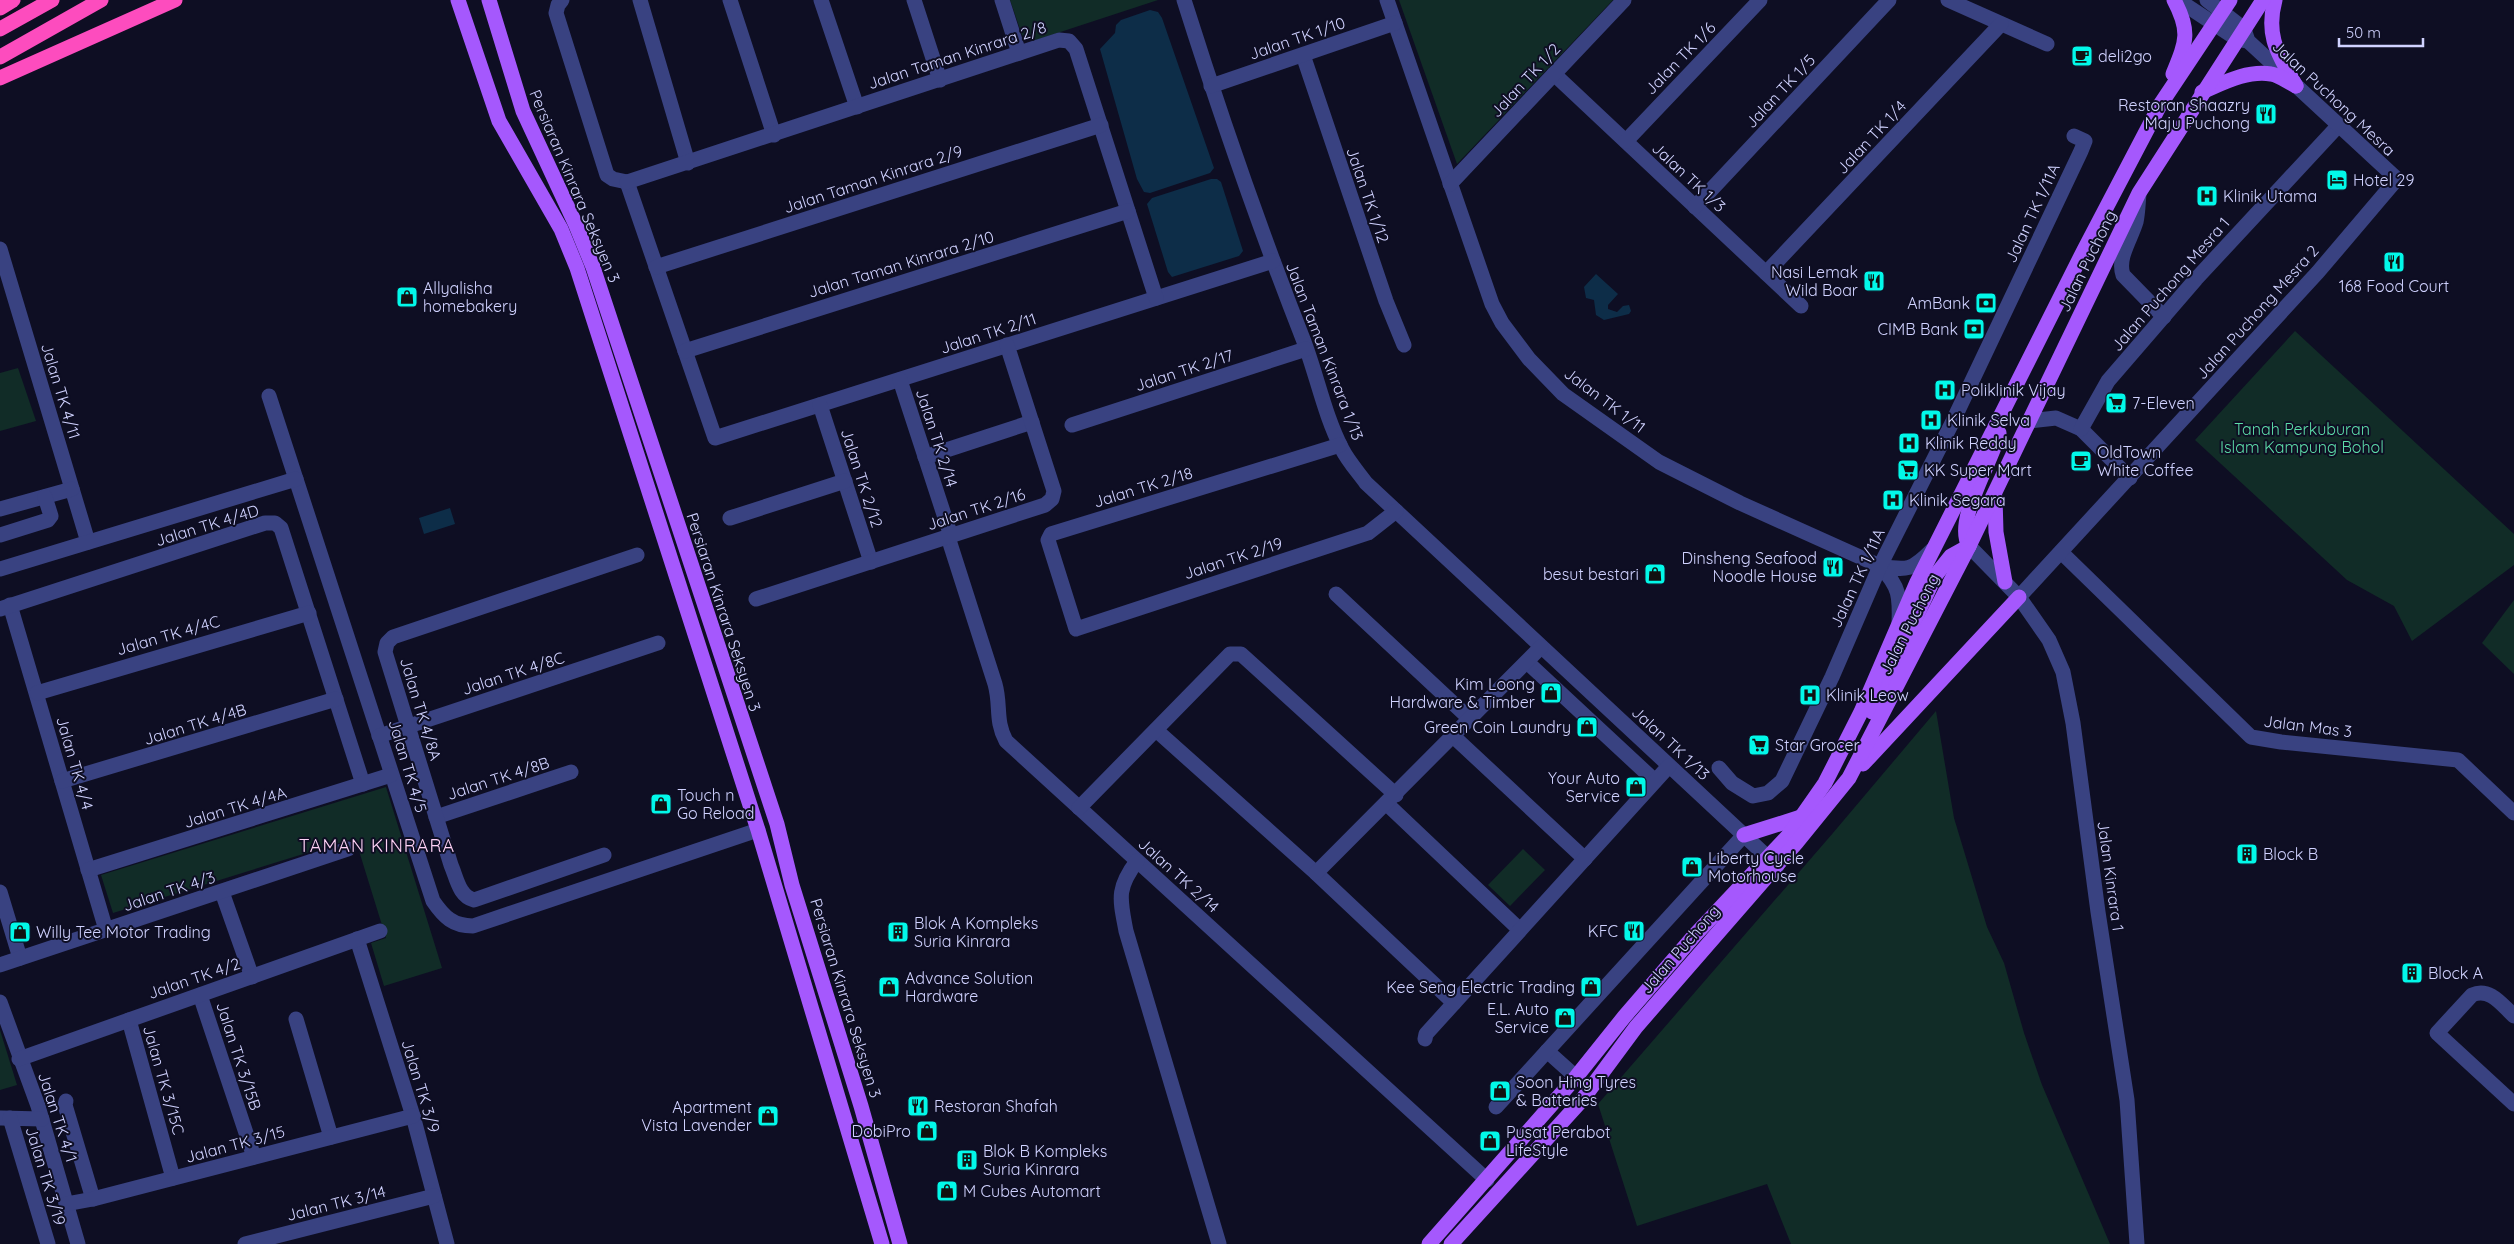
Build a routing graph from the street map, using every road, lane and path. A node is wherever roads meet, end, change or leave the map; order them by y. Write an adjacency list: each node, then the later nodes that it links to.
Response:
1 (13, 0): 24 (highway)
2 (52, 0): 28 (highway)
3 (101, 0): 33 (highway)
4 (175, 0): 35 (highway)
5 (458, 0): 127 (main road, Persiaran Kinrara Seksyen 3)
6 (489, 0): 112 (main road, Persiaran Kinrara Seksyen 3)
7 (640, 0): 47 (street)
8 (730, 0): 44 (street)
9 (820, 0): 41 (street)
10 (914, 0): 36 (street)
11 (1002, 0): 31 (street)
12 (1184, 0): 37 (street, Jalan Taman Kinrara 1/13)
13 (1387, 0): 26 (street, Jalan TK 1/11)
14 (1624, 0): 34 (street, Jalan TK 1/2)
15 (1760, 0): 46 (street, Jalan TK 1/6)
16 (1889, 0): 52 (street, Jalan TK 1/5)
17 (1948, 0): 27 (street)
18 (2174, 0): 40 (main road)
19 (2178, 0): 25 (street)
20 (2207, 0): 25 (street)
21 (2263, 0): 29 (main road, Jalan Puchong)
22 (2275, 0): 38 (main road)
23 (560, 2): 49 (street)
24 (0, 8)
25 (2222, 11): 29 (street, Jalan Puchong Mesra); 40 (main road, Jalan Puchong)
26 (1395, 23): 32 (street, Jalan TK 1/10); 50 (street, Jalan TK 1/11)
27 (2002, 24): 30 (street); 57 (street, Jalan TK 1/4)
28 (0, 29)
29 (2243, 36): 38 (street, Jalan Puchong Mesra); 39 (main road, Jalan Puchong)
30 (2047, 44)
31 (1019, 53): 36 (street, Jalan Taman Kinrara 2/8); 42 (street, Jalan Taman Kinrara 2/8)
32 (1303, 55): 37 (street, Jalan TK 1/10); 61 (street, Jalan TK 1/12)
33 (0, 57)
34 (1554, 74): 46 (street, Jalan TK 1/3); 50 (street, Jalan TK 1/2)
35 (0, 78)
36 (940, 80): 41 (street, Jalan Taman Kinrara 2/8)
37 (1211, 86): 55 (street, Jalan Taman Kinrara 1/13)
38 (2296, 86): 39 (main road); 43 (street, Jalan Puchong Mesra)
39 (2202, 92): 51 (main road, Jalan Puchong)
40 (2160, 105): 68 (main road, Jalan Puchong)
41 (857, 107): 44 (street, Jalan Taman Kinrara 2/8)
42 (1101, 125): 53 (street, Jalan Taman Kinrara 2/8); 56 (street, Jalan Taman Kinrara 2/9)
43 (2338, 126): 48 (street, Jalan Puchong Mesra); 60 (street, Jalan Puchong Mesra 1)
44 (774, 135): 47 (street, Jalan Taman Kinrara 2/8)
45 (2074, 136): 92 (street, Jalan TK 1/11A)
46 (1626, 141): 52 (street, Jalan TK 1/3)
47 (688, 163): 49 (street, Jalan Taman Kinrara 2/8)
48 (2397, 179): 75 (street, Jalan Puchong Mesra 2)
49 (627, 182): 56 (street)
50 (1450, 184): 92 (street, Jalan TK 1/11)
51 (2139, 193): 60 (street); 69 (main road, Jalan Puchong)
52 (1695, 207): 57 (street, Jalan TK 1/3)
53 (1128, 211): 58 (street, Jalan Taman Kinrara 2/8); 64 (street, Jalan Taman Kinrara 2/10)
54 (0, 249): 78 (street, Jalan TK 4/11)
55 (1273, 261): 58 (street, Jalan TK 2/11); 63 (street, Jalan Taman Kinrara 1/13)
56 (656, 267): 64 (street)
57 (1766, 274): 59 (street, Jalan TK 1/3)
58 (1156, 298): 62 (street, Jalan TK 2/11)
59 (1801, 306)
60 (2164, 318): 72 (street, Jalan Puchong Mesra 1)
61 (1404, 345)
62 (1007, 346): 65 (street, Jalan TK 2/11); 70 (street, Jalan TK 2/16)
63 (1306, 349): 71 (street, Jalan TK 2/17); 73 (street, Jalan Taman Kinrara 1/13)
64 (685, 351): 67 (street, Jalan TK 2/11)
65 (900, 380): 67 (street, Jalan TK 2/11); 74 (street, Jalan TK 2/14)
66 (269, 396): 76 (street, Jalan TK 4/5)
67 (820, 405): 77 (street, Jalan TK 2/12)
68 (2005, 406): 87 (main road); 88 (main road, Jalan Puchong)
69 (2029, 421): 72 (street); 79 (main road, Jalan Puchong)
70 (1032, 422): 74 (street); 85 (street, Jalan TK 2/16)
71 (1072, 425)
72 (2081, 429): 75 (street)
73 (1340, 445): 82 (street, Jalan Taman Kinrara 1/13); 101 (street, Jalan TK 2/18)
74 (925, 457): 85 (street, Jalan TK 2/14)
75 (2130, 478): 89 (street, Jalan Puchong Mesra 2)
76 (296, 479): 86 (street); 110 (street, Jalan TK 4/5)
77 (845, 481): 83 (street); 91 (street, Jalan TK 2/12)
78 (72, 489): 80 (street); 86 (street, Jalan TK 4/11)
79 (1994, 493): 87 (main road, Jalan Puchong); 94 (main road)
80 (45, 497): 81 (street); 84 (street)
81 (0, 509)
82 (1396, 511): 101 (street, Jalan TK 2/19); 103 (street, Jalan Taman Kinrara 1/13)
83 (730, 518)
84 (0, 535)
85 (949, 536): 91 (street, Jalan TK 2/16); 123 (street, Jalan TK 2/14)
86 (88, 542): 93 (street)
87 (1969, 546): 94 (street, Jalan Kinrara 1); 117 (main road, Jalan Puchong); 120 (main road)
88 (1934, 548): 92 (street); 100 (main road, Jalan Puchong)
89 (2061, 552): 96 (street, Jalan Puchong Mesra 2); 124 (street, Jalan Mas 3)
90 (636, 555): 108 (street, Jalan TK 4/8A)
91 (871, 562): 97 (street, Jalan TK 2/16)
92 (1880, 566): 100 (street); 114 (street, Jalan TK 1/11A)
93 (0, 569)
94 (2005, 582): 96 (street, Jalan Kinrara 1)
95 (1336, 594): 107 (street)
96 (2019, 597): 117 (main road); 178 (street, Jalan Kinrara 1)
97 (756, 599)
98 (5, 607): 99 (street, Jalan TK 4/4D); 105 (street, Jalan TK 4/4)
99 (309, 613): 105 (street, Jalan TK 4/4C); 106 (street, Jalan TK 4/4D)
100 (1898, 625): 120 (main road, Jalan Puchong)
101 (1076, 629)
102 (658, 643): 108 (street, Jalan TK 4/8C)
103 (1541, 647): 104 (street); 113 (street, Jalan TK 1/13)
104 (1527, 662): 107 (street); 119 (street)
105 (37, 693): 118 (street, Jalan TK 4/4)
106 (336, 699): 118 (street, Jalan TK 4/4B); 121 (street, Jalan TK 4/4D)
107 (1470, 719): 111 (street)
108 (407, 726): 110 (street, Jalan TK 4/8C); 125 (street, Jalan TK 4/8A)
109 (1156, 730): 122 (street); 123 (street); 135 (street)
110 (379, 736): 116 (street, Jalan TK 4/5)
111 (1453, 736): 122 (street); 131 (street)
112 (748, 741): 127 (main road); 136 (main road, Persiaran Kinrara Seksyen 3)
113 (1669, 766): 119 (street); 128 (street, Jalan TK 1/13)
114 (1719, 768)
115 (571, 772): 125 (street, Jalan TK 4/8B)
116 (391, 775): 121 (street, Jalan TK 4/4A); 127 (street, Jalan TK 4/5)
117 (1849, 778): 133 (main road, Jalan Puchong)
118 (62, 781): 134 (street, Jalan TK 4/4)
119 (1655, 781): 131 (street)
120 (1825, 783): 126 (main road, Jalan Puchong)
121 (363, 784): 134 (street, Jalan TK 4/4A)
122 (1391, 800): 135 (street); 140 (street)
123 (1079, 808): 132 (street, Jalan TK 2/14)
124 (2514, 813)
125 (436, 817): 130 (street, Jalan TK 4/8A)
126 (1801, 817): 128 (main road); 133 (main road, Jalan Puchong)
127 (758, 830): 136 (main road); 173 (main road, Persiaran Kinrara Seksyen 3)
128 (1744, 835): 133 (street, Jalan TK 1/13); 153 (street)
129 (348, 849): 138 (street, Jalan TK 4/3)
130 (604, 855)
131 (1584, 859): 140 (street)
132 (1137, 861): 165 (street, Jalan TK 2/14); 175 (street)
133 (1773, 862): 155 (main road, Jalan Puchong); 177 (main road, Jalan Puchong)
134 (88, 870): 139 (street, Jalan TK 4/4)
135 (1316, 873): 148 (street)
136 (792, 884): 174 (main road, Persiaran Kinrara Seksyen 3)
137 (0, 892): 143 (street)
138 (222, 892): 139 (street, Jalan TK 4/3); 145 (street)
139 (106, 930): 143 (street, Jalan TK 4/3)
140 (1520, 930): 148 (street)
141 (380, 931): 142 (street, Jalan TK 4/2)
142 (357, 939): 145 (street, Jalan TK 4/2); 159 (street, Jalan TK 3/9)
143 (20, 958): 144 (street, Jalan TK 4/3)
144 (0, 965)
145 (252, 977): 146 (street, Jalan TK 4/2)
146 (200, 995): 151 (street, Jalan TK 4/2); 163 (street, Jalan TK 3/15B)
147 (0, 1002): 154 (street, Jalan TK 4/1)
148 (1454, 1003): 152 (street)
149 (2514, 1016): 157 (street)
150 (296, 1019): 162 (street)
151 (129, 1020): 154 (street, Jalan TK 4/2); 164 (street, Jalan TK 3/15C)
152 (1425, 1039)
153 (1547, 1051): 155 (street); 158 (street)
154 (19, 1058): 161 (street, Jalan TK 4/1)
155 (1576, 1077): 165 (main road, Jalan Puchong)
156 (66, 1101): 167 (street)
157 (2514, 1104)
158 (1496, 1107)
159 (412, 1116): 162 (street, Jalan TK 3/15); 166 (street, Jalan TK 3/9)
160 (5, 1118): 161 (street); 169 (street, Jalan TK 3/19)
161 (42, 1119): 168 (street, Jalan TK 4/1)
162 (331, 1137): 163 (street, Jalan TK 3/15)
163 (254, 1157): 164 (street, Jalan TK 3/15)
164 (173, 1178): 167 (street, Jalan TK 3/15)
165 (1487, 1180): 176 (main road, Jalan Puchong)
166 (434, 1196): 171 (street, Jalan TK 3/14); 172 (street, Jalan TK 3/9)
167 (93, 1199): 168 (street, Jalan TK 3/15)
168 (66, 1204): 170 (street, Jalan TK 4/1)
169 (48, 1244)
170 (78, 1244)
171 (245, 1244)
172 (447, 1244)
173 (882, 1244)
174 (900, 1244)
175 (1219, 1244)
176 (1429, 1244)
177 (1451, 1244)
178 (2136, 1244)

